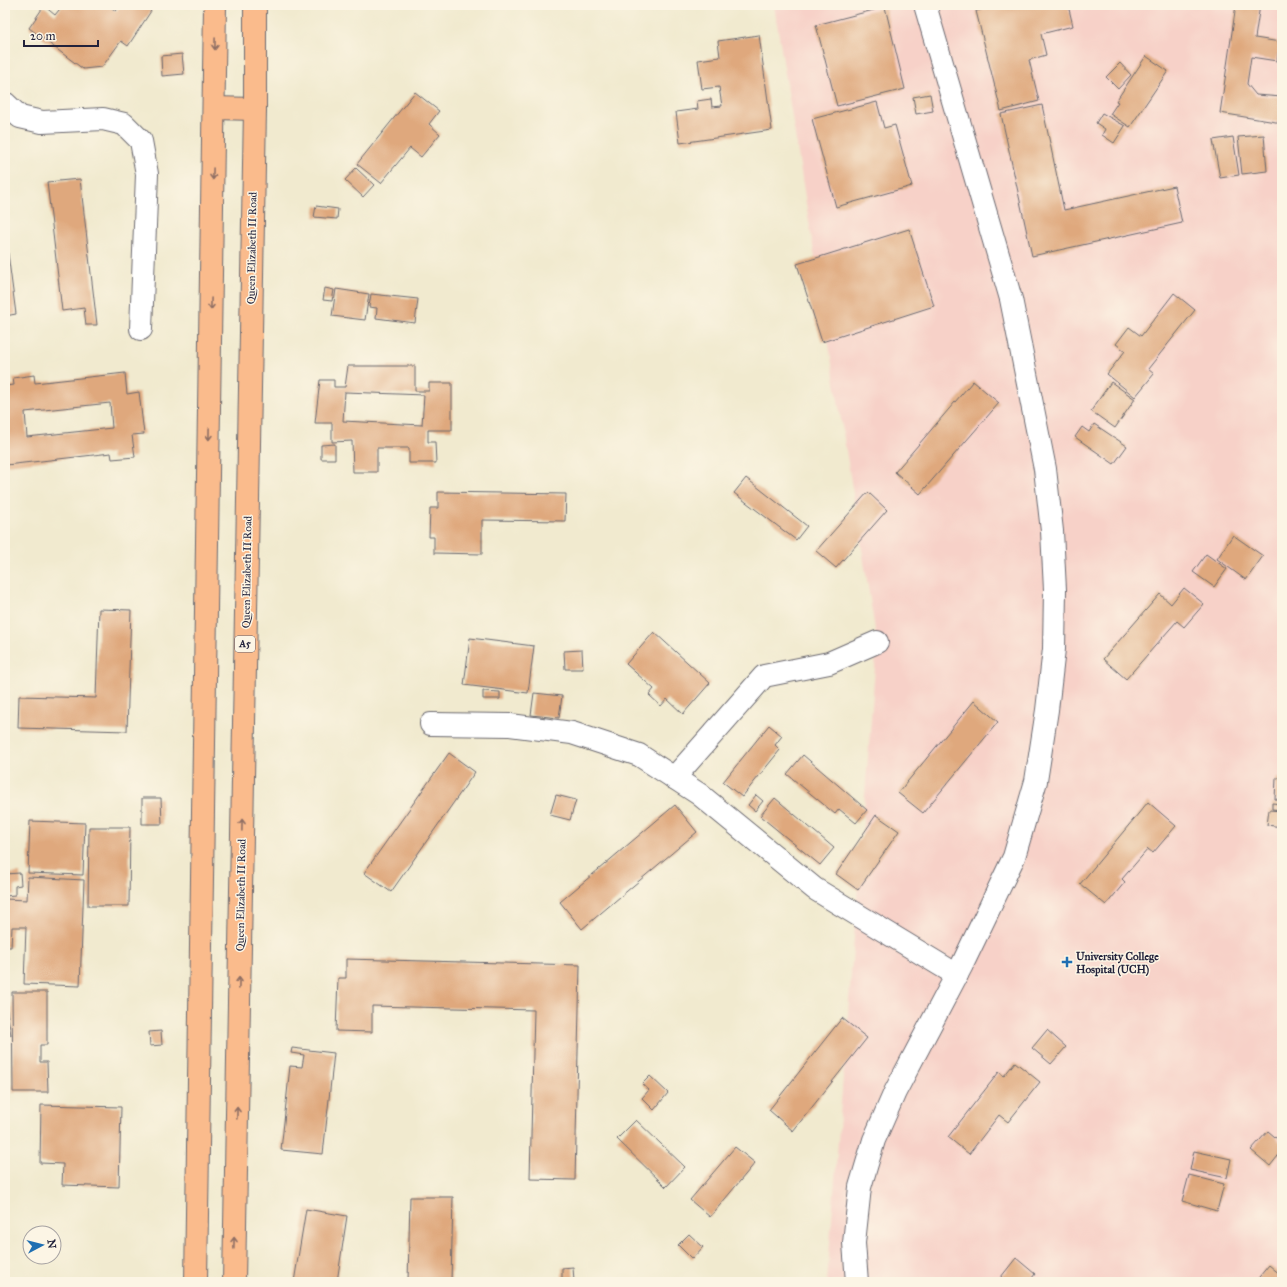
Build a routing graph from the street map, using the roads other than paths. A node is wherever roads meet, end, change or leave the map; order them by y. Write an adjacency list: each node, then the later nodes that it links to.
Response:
1 (215, 5): 5 (highway, one-way to 5)
2 (255, 5): 6 (highway, Queen Elizabeth II Road / A5)
3 (925, 5): 11 (street)
4 (5, 103): 7 (street)
5 (214, 108): 6 (highway); 12 (highway, one-way to 12)
6 (255, 109): 13 (highway, Queen Elizabeth II Road / A5, one-way to 6)
7 (141, 329)
8 (877, 642): 10 (street)
9 (431, 724): 10 (street)
10 (674, 778): 11 (street)
11 (957, 975): 14 (street)
12 (196, 1282)
13 (234, 1282)
14 (857, 1282)

